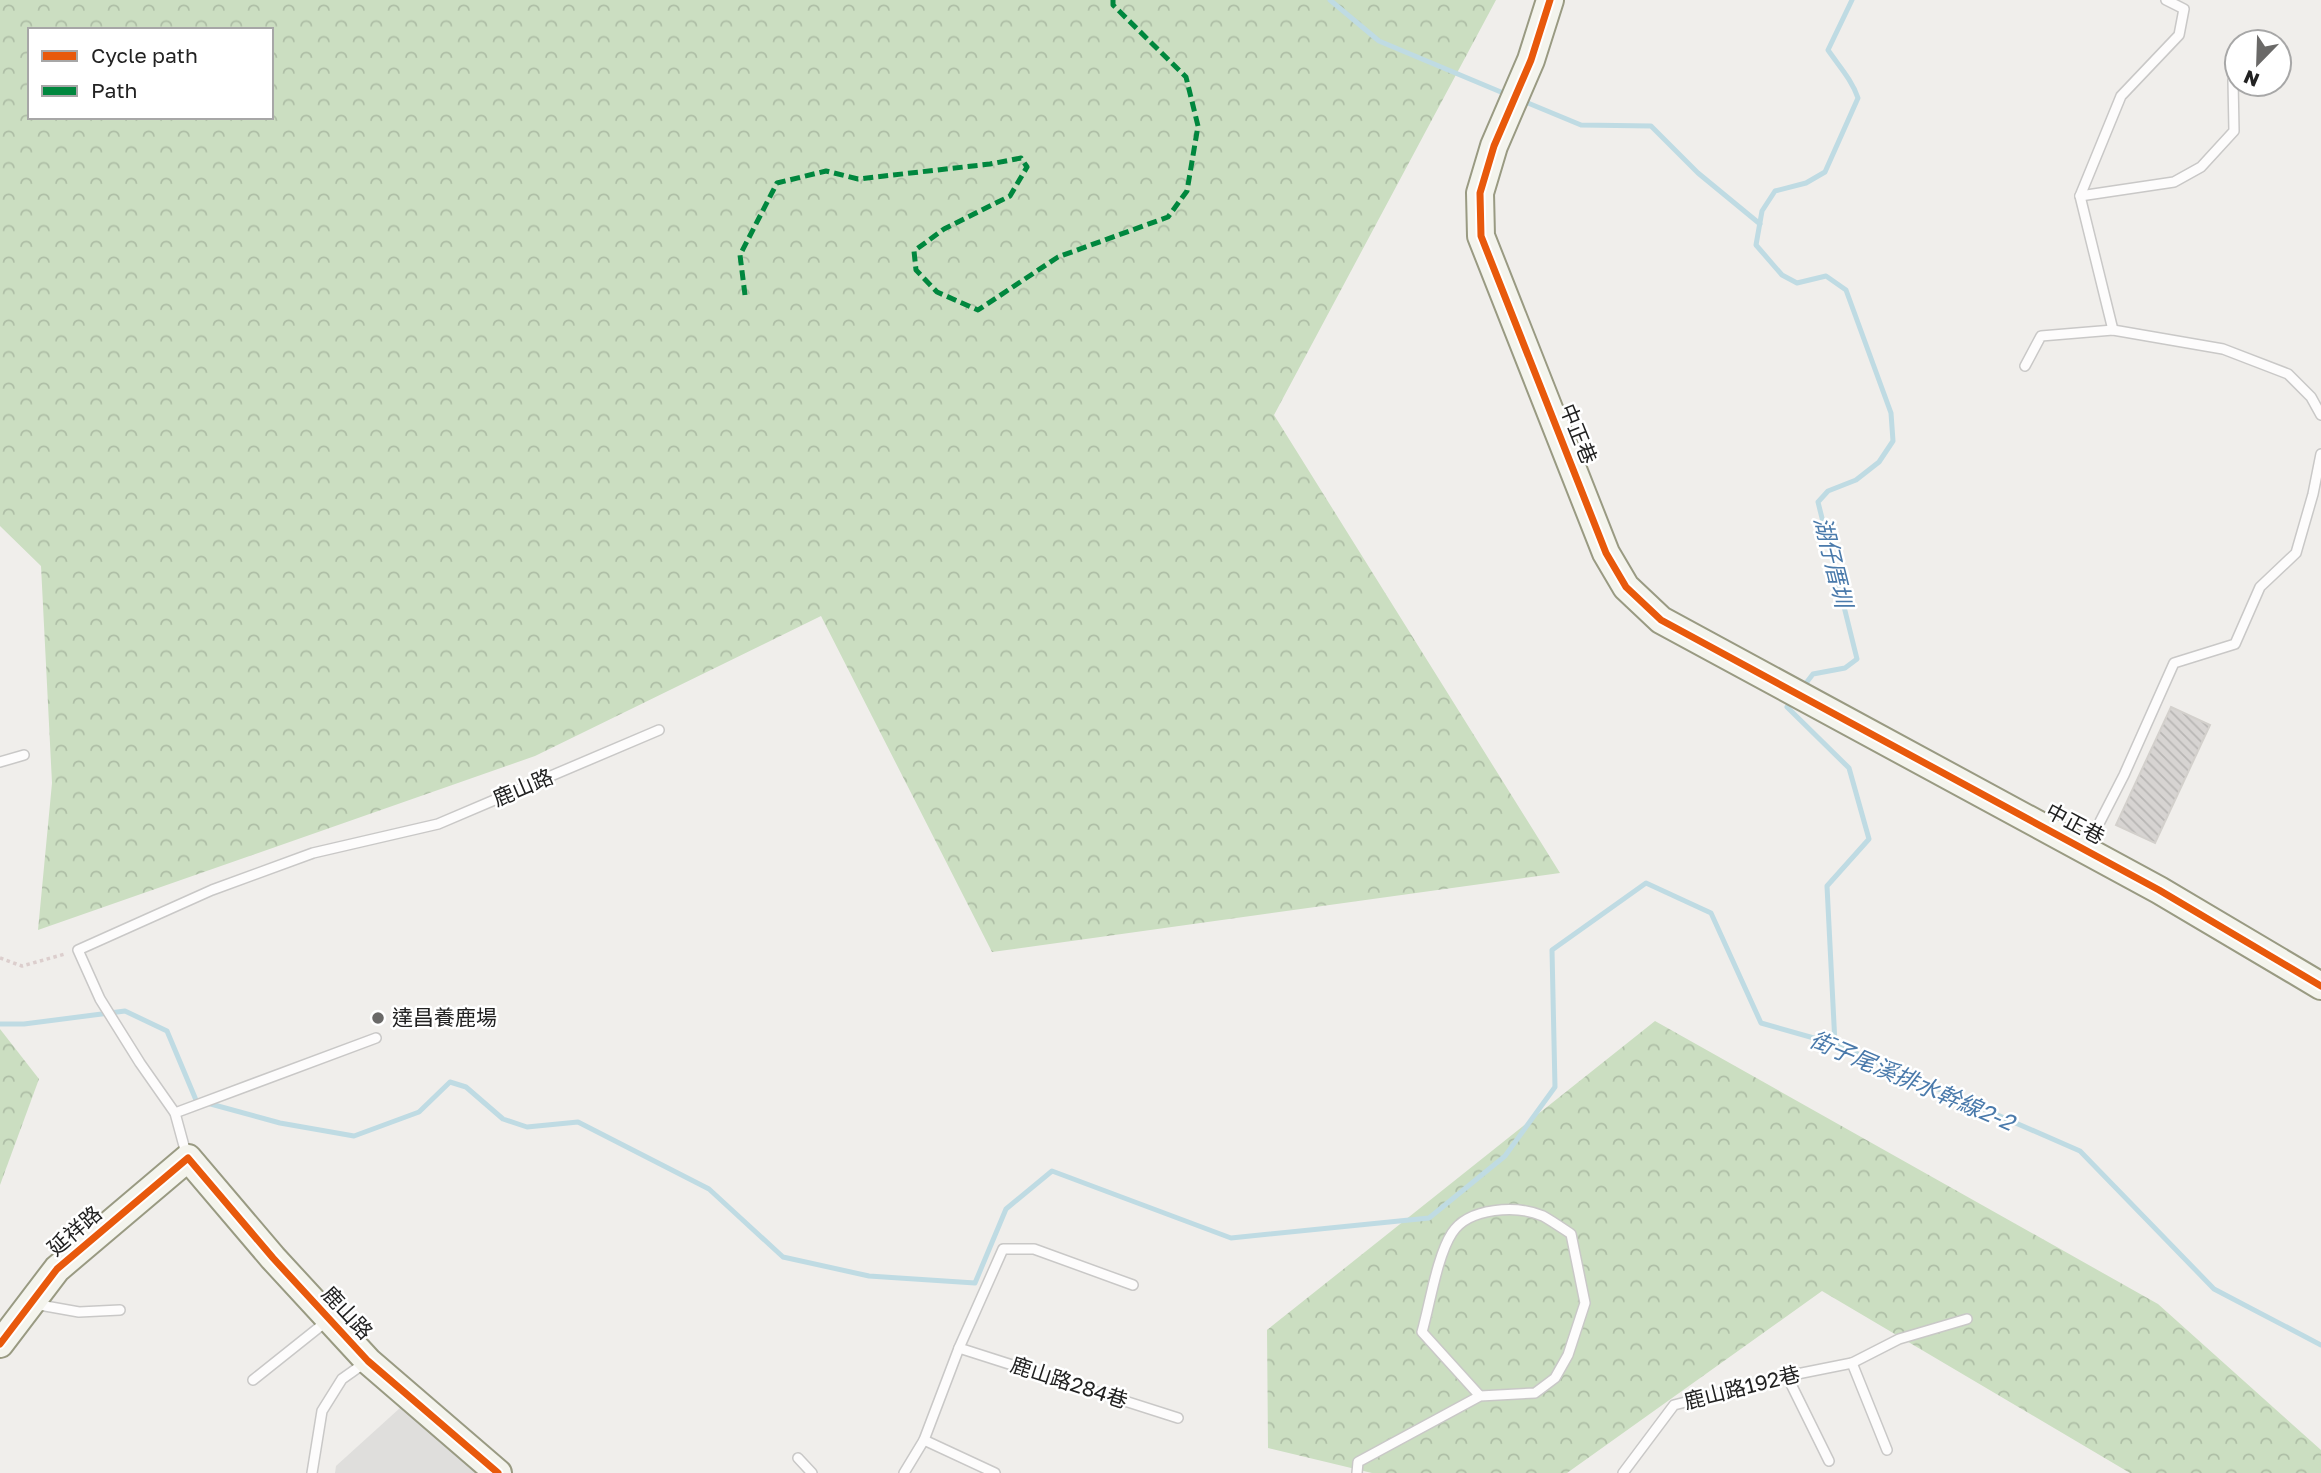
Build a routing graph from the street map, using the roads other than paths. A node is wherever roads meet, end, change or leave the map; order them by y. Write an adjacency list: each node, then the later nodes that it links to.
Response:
1 (1550, 0): 12 (street, 中正巷)
2 (2166, 0): 4 (lane)
3 (2233, 98): 4 (lane)
4 (2080, 196): 5 (lane)
5 (2113, 330): 6 (lane); 7 (lane)
6 (2025, 366)
7 (2321, 415)
8 (2321, 454): 12 (lane)
9 (659, 730): 15 (lane, 鹿山路)
10 (24, 755): 11 (lane)
11 (0, 762)
12 (2086, 850): 13 (street, 中正巷)
13 (2321, 986)
14 (376, 1038): 15 (lane)
15 (175, 1113): 16 (lane, 鹿山路)
16 (188, 1158): 18 (street, 延祥路); 20 (street, 鹿山路)
17 (1133, 1285): 23 (lane)
18 (29, 1303): 19 (lane); 22 (street, 延祥路)
19 (120, 1310)
20 (329, 1320): 24 (street, 鹿山路); 27 (lane)
21 (1967, 1320): 25 (lane, 鹿山路192巷)
22 (0, 1343)
23 (959, 1348): 29 (lane, 鹿山路284巷); 30 (lane)
24 (368, 1362): 34 (lane); 35 (street, 鹿山路)
25 (1852, 1363): 26 (lane, 鹿山路192巷); 31 (lane)
26 (1787, 1376): 33 (lane); 40 (lane, 鹿山路192巷)
27 (253, 1380)
28 (1480, 1396): 28 (lane); 39 (lane)
29 (1178, 1418)
30 (924, 1440): 37 (lane); 38 (lane)
31 (1887, 1450)
32 (798, 1458): 36 (lane)
33 (1829, 1461)
34 (312, 1473)
35 (498, 1473)
36 (812, 1473)
37 (904, 1473)
38 (995, 1473)
39 (1357, 1473)
40 (1623, 1473)

